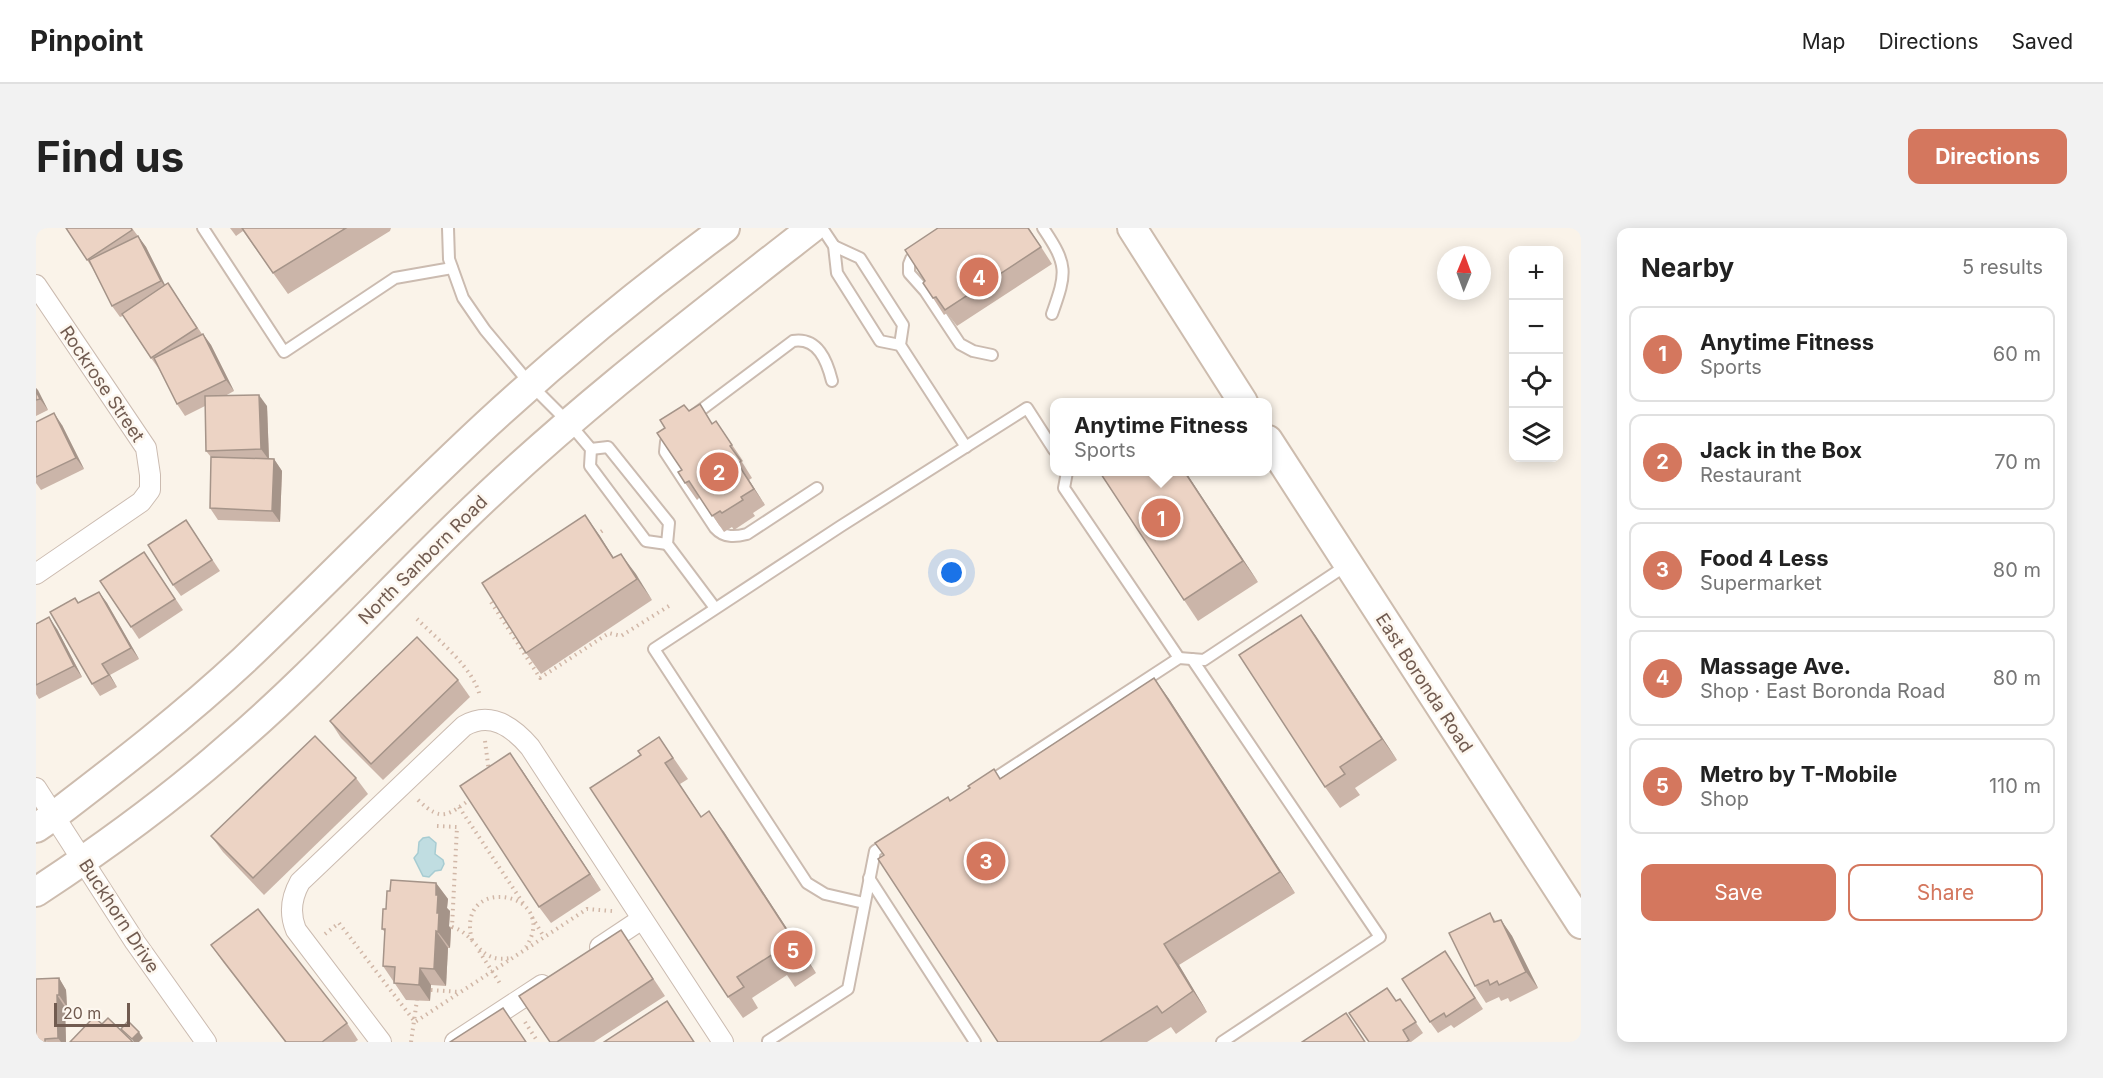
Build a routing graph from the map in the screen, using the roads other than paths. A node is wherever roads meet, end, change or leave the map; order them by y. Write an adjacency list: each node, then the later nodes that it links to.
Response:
1 (203, 228): 10 (lane)
2 (448, 228): 10 (lane)
3 (725, 228): 16 (main road)
4 (812, 228): 18 (main road, North Sanborn Road)
5 (822, 228): 9 (lane)
6 (1043, 228): 12 (lane)
7 (1132, 228): 17 (main road)
8 (928, 244): 14 (lane)
9 (834, 246): 13 (lane); 13 (lane)
10 (452, 268): 16 (lane)
11 (36, 285): 27 (street, Rockrose Street)
12 (1052, 314)
13 (900, 345): 21 (lane)
14 (992, 355)
15 (832, 381): 24 (lane)
16 (531, 385): 18 (lane); 33 (main road)
17 (1241, 398)
18 (569, 423): 22 (lane); 35 (main road, North Sanborn Road)
19 (1050, 444): 21 (lane)
20 (1272, 446): 26 (main road, East Boronda Road)
21 (966, 447): 28 (lane)
22 (591, 449): 25 (lane); 25 (lane)
23 (1066, 476): 29 (lane)
24 (817, 488)
25 (667, 544): 28 (lane)
26 (1347, 565): 30 (lane); 40 (main road, East Boronda Road)
27 (36, 574)
28 (716, 608): 38 (lane)
29 (1179, 658): 30 (lane); 32 (lane)
30 (1192, 659): 49 (lane)
31 (36, 788): 33 (street, Buckhorn Drive)
32 (976, 789)
33 (45, 822): 35 (street, Buckhorn Drive)
34 (903, 834): 36 (lane)
35 (83, 860): 37 (main road, North Sanborn Road); 44 (street, Buckhorn Drive)
36 (869, 878): 38 (lane); 48 (lane)
37 (36, 892)
38 (864, 903): 43 (lane)
39 (642, 919): 41 (street); 45 (street); 47 (street)
40 (1581, 924)
41 (589, 954)
42 (560, 973): 46 (street)
43 (768, 1041)
44 (206, 1042)
45 (381, 1042)
46 (455, 1042)
47 (723, 1042)
48 (975, 1042)
49 (1222, 1042)

